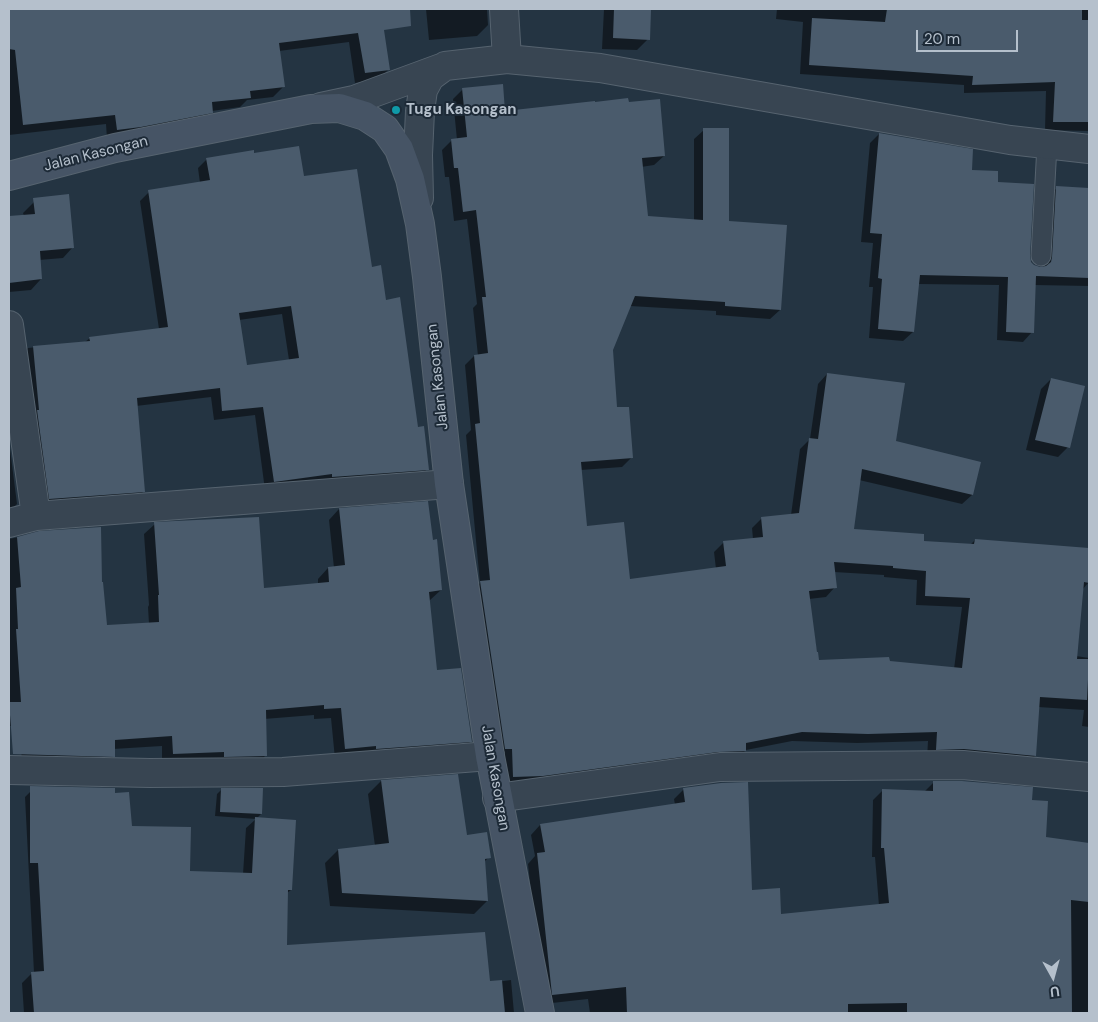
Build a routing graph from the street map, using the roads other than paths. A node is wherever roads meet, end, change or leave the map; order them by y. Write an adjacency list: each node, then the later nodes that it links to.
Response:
1 (504, 9): 2 (street)
2 (507, 59): 3 (street); 5 (street)
3 (445, 66): 4 (street); 8 (street)
4 (311, 109): 7 (main road, Jalan Kasongan); 8 (main road, Jalan Kasongan)
5 (1047, 145): 6 (street); 9 (lane)
6 (1089, 150)
7 (9, 176)
8 (420, 224): 11 (main road, Jalan Kasongan)
9 (1041, 256)
10 (9, 325): 12 (street)
11 (449, 484): 12 (street); 14 (main road, Jalan Kasongan)
12 (36, 516): 13 (street)
13 (9, 523)
14 (490, 756): 15 (street); 17 (main road, Jalan Kasongan)
15 (9, 770)
16 (1089, 778): 17 (street)
17 (498, 798): 18 (main road, Jalan Kasongan)
18 (540, 1013)

